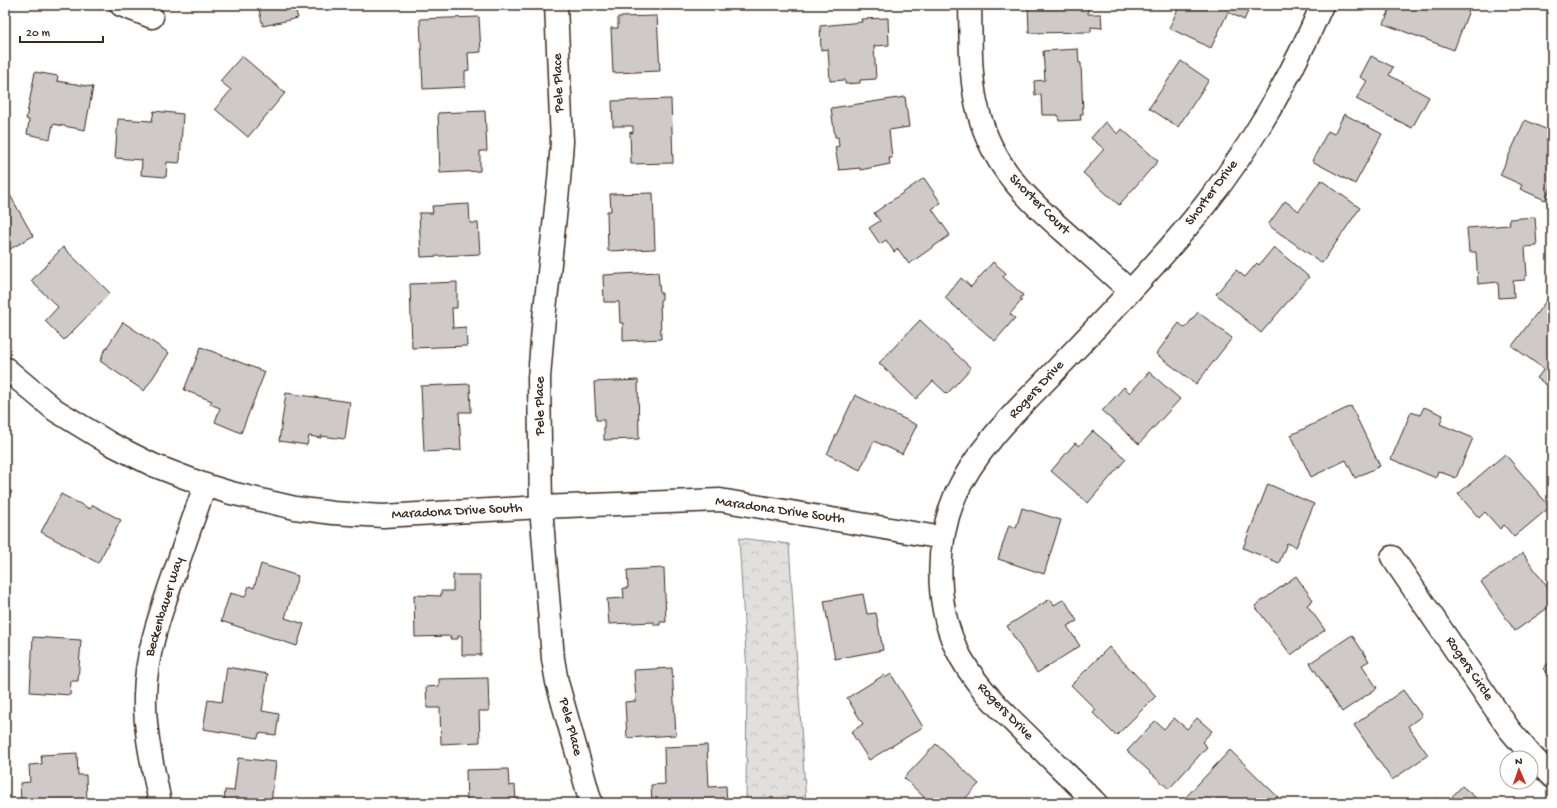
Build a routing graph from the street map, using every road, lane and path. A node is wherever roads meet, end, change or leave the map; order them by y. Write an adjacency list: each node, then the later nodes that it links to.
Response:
1 (121, 5): 5 (street)
2 (556, 5): 10 (street, Pele Place)
3 (970, 5): 6 (street, Shorter Court)
4 (1322, 5): 6 (street, Shorter Drive)
5 (152, 17)
6 (1130, 291): 7 (street, Shorter Drive)
7 (1068, 357): 11 (street, Rogers Drive)
8 (5, 368): 9 (street, Maradona Drive South)
9 (205, 485): 10 (street, Maradona Drive South); 14 (street, Beckenbauer Way)
10 (541, 507): 11 (street, Maradona Drive South); 15 (street, Pele Place)
11 (943, 538): 16 (street, Rogers Drive)
12 (1392, 557): 13 (street, Rogers Circle)
13 (1552, 777)
14 (160, 803)
15 (591, 803)
16 (1096, 803)

